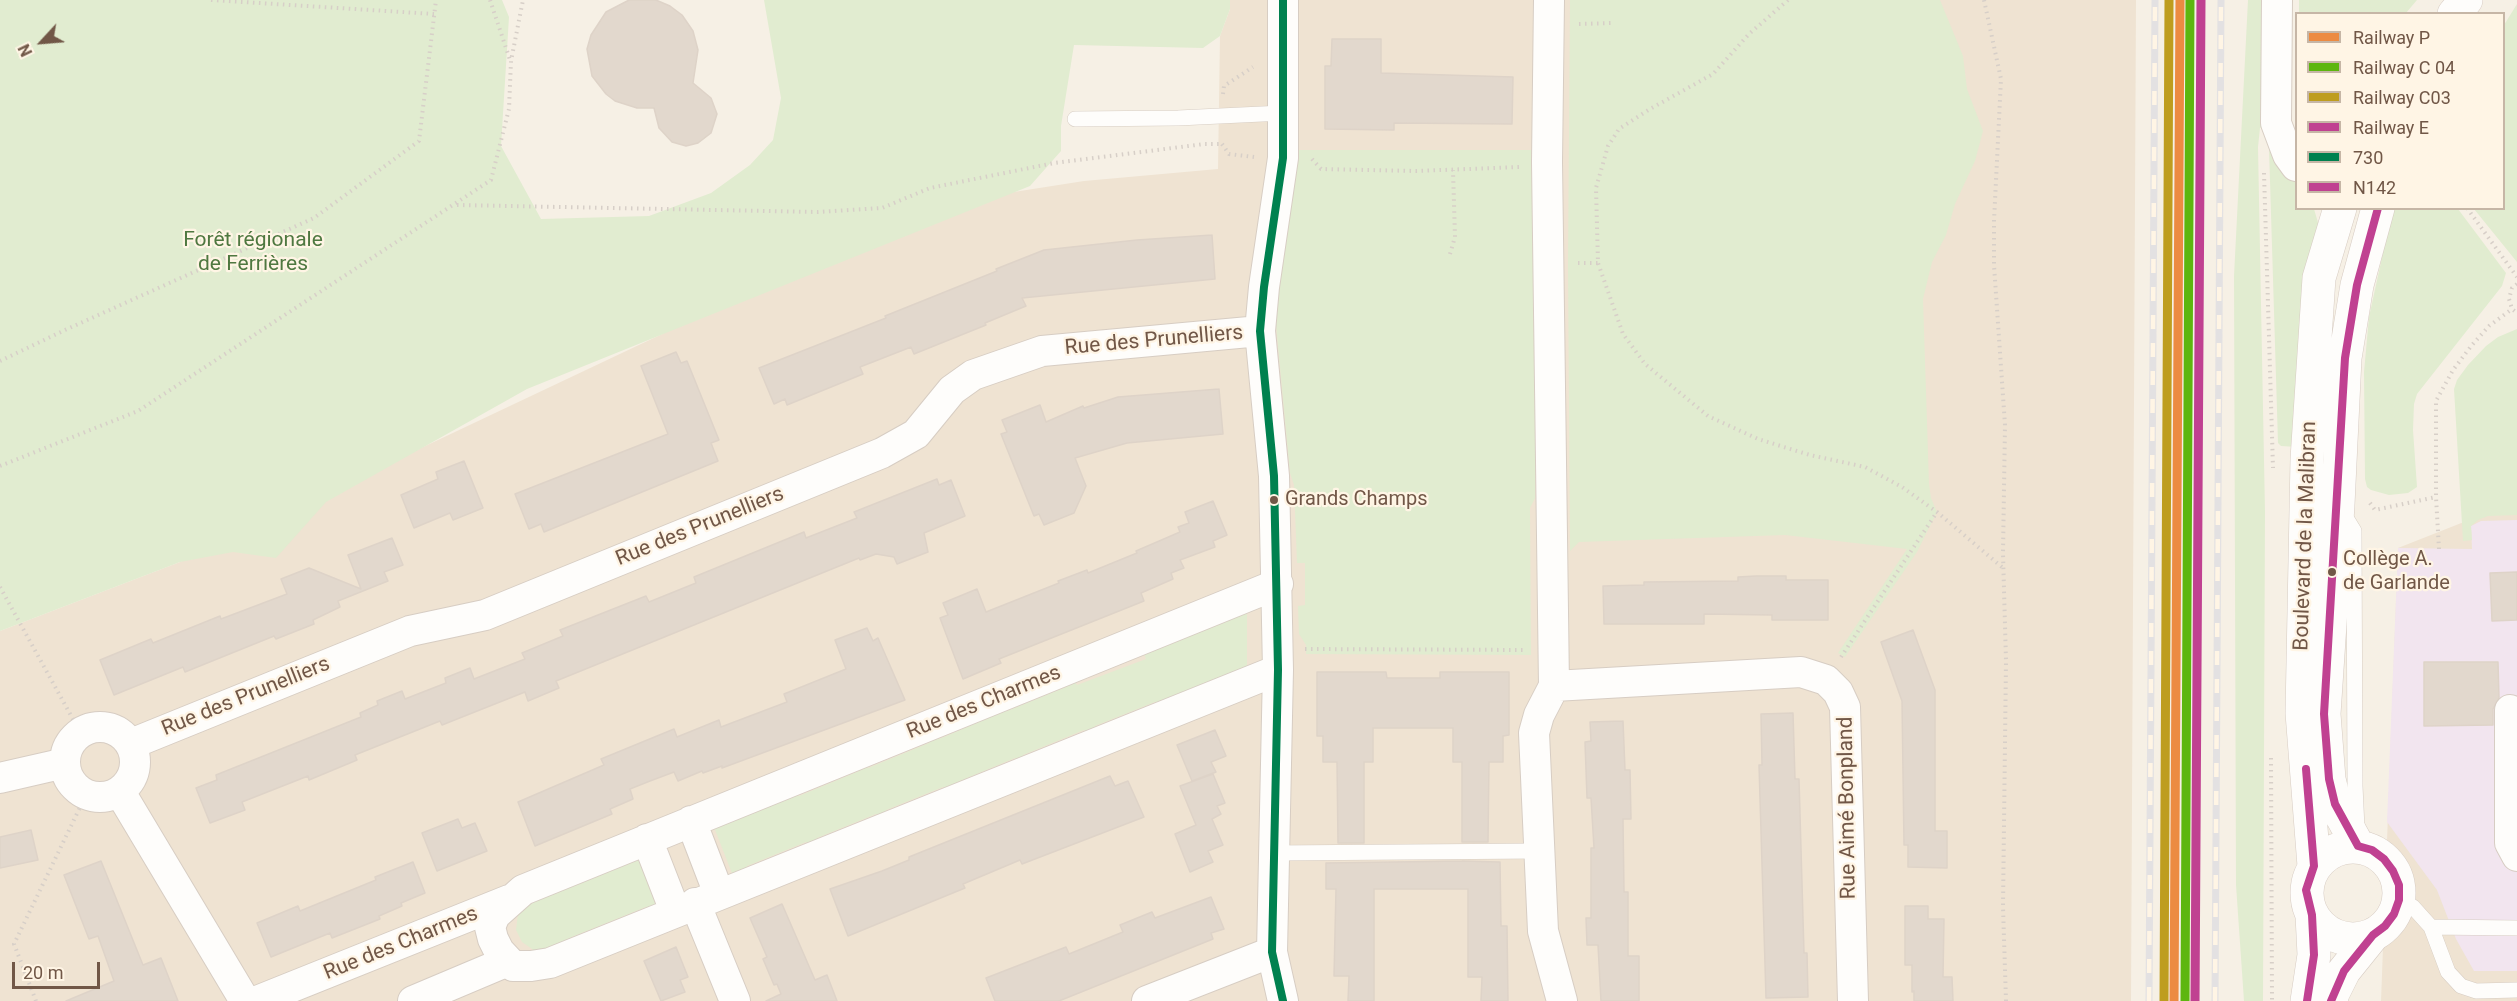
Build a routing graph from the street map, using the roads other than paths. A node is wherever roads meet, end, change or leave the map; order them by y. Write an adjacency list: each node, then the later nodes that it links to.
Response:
1 (1283, 0): 8 (street)
2 (1549, 0): 18 (street)
3 (2277, 0): 6 (street)
4 (2466, 0): 5 (main road)
5 (2456, 12)
6 (2278, 71): 7 (street); 10 (street)
7 (2295, 96)
8 (1283, 113): 9 (lane); 14 (street)
9 (1075, 119)
10 (2295, 165)
11 (2339, 210): 30 (main road, Boulevard de la Malibran)
12 (2360, 210): 15 (main road)
13 (2377, 210): 15 (main road, Boulevard de la Malibran)
14 (1260, 331): 16 (street); 20 (street, Rue des Prunelliers)
15 (2345, 358): 26 (main road, Boulevard de la Malibran)
16 (1278, 584): 17 (street); 24 (street, Rue des Charmes)
17 (1278, 670): 28 (street); 33 (street)
18 (1554, 686): 27 (street); 48 (street, Rue Aimé Bonpland)
19 (2510, 710): 29 (street)
20 (131, 744): 21 (street); 23 (street)
21 (65, 763): 22 (street); 23 (street)
22 (0, 778)
23 (120, 792): 41 (street)
24 (691, 821): 25 (street, Rue des Charmes); 33 (street)
25 (647, 838): 31 (street, Rue des Charmes); 33 (street)
26 (2358, 846): 30 (main road); 32 (main road)
27 (1538, 851): 28 (lane); 47 (street)
28 (1274, 853): 38 (street)
29 (2517, 856)
30 (2314, 866): 34 (main road)
31 (512, 899): 39 (street, Rue des Charmes); 42 (street, Rue des Charmes)
32 (2399, 900): 35 (lane); 37 (main road)
33 (696, 903): 39 (street); 44 (street)
34 (2312, 915): 37 (main road); 49 (main road)
35 (2431, 927): 36 (lane); 40 (lane)
36 (2517, 928)
37 (2373, 935): 50 (main road)
38 (1272, 952): 45 (street); 46 (street)
39 (508, 961): 43 (street)
40 (2517, 990)
41 (245, 1001)
42 (257, 1001)
43 (413, 1001)
44 (735, 1001)
45 (1147, 1001)
46 (1283, 1001)
47 (1562, 1001)
48 (1852, 1001)
49 (2307, 1001)
50 (2331, 1001)

